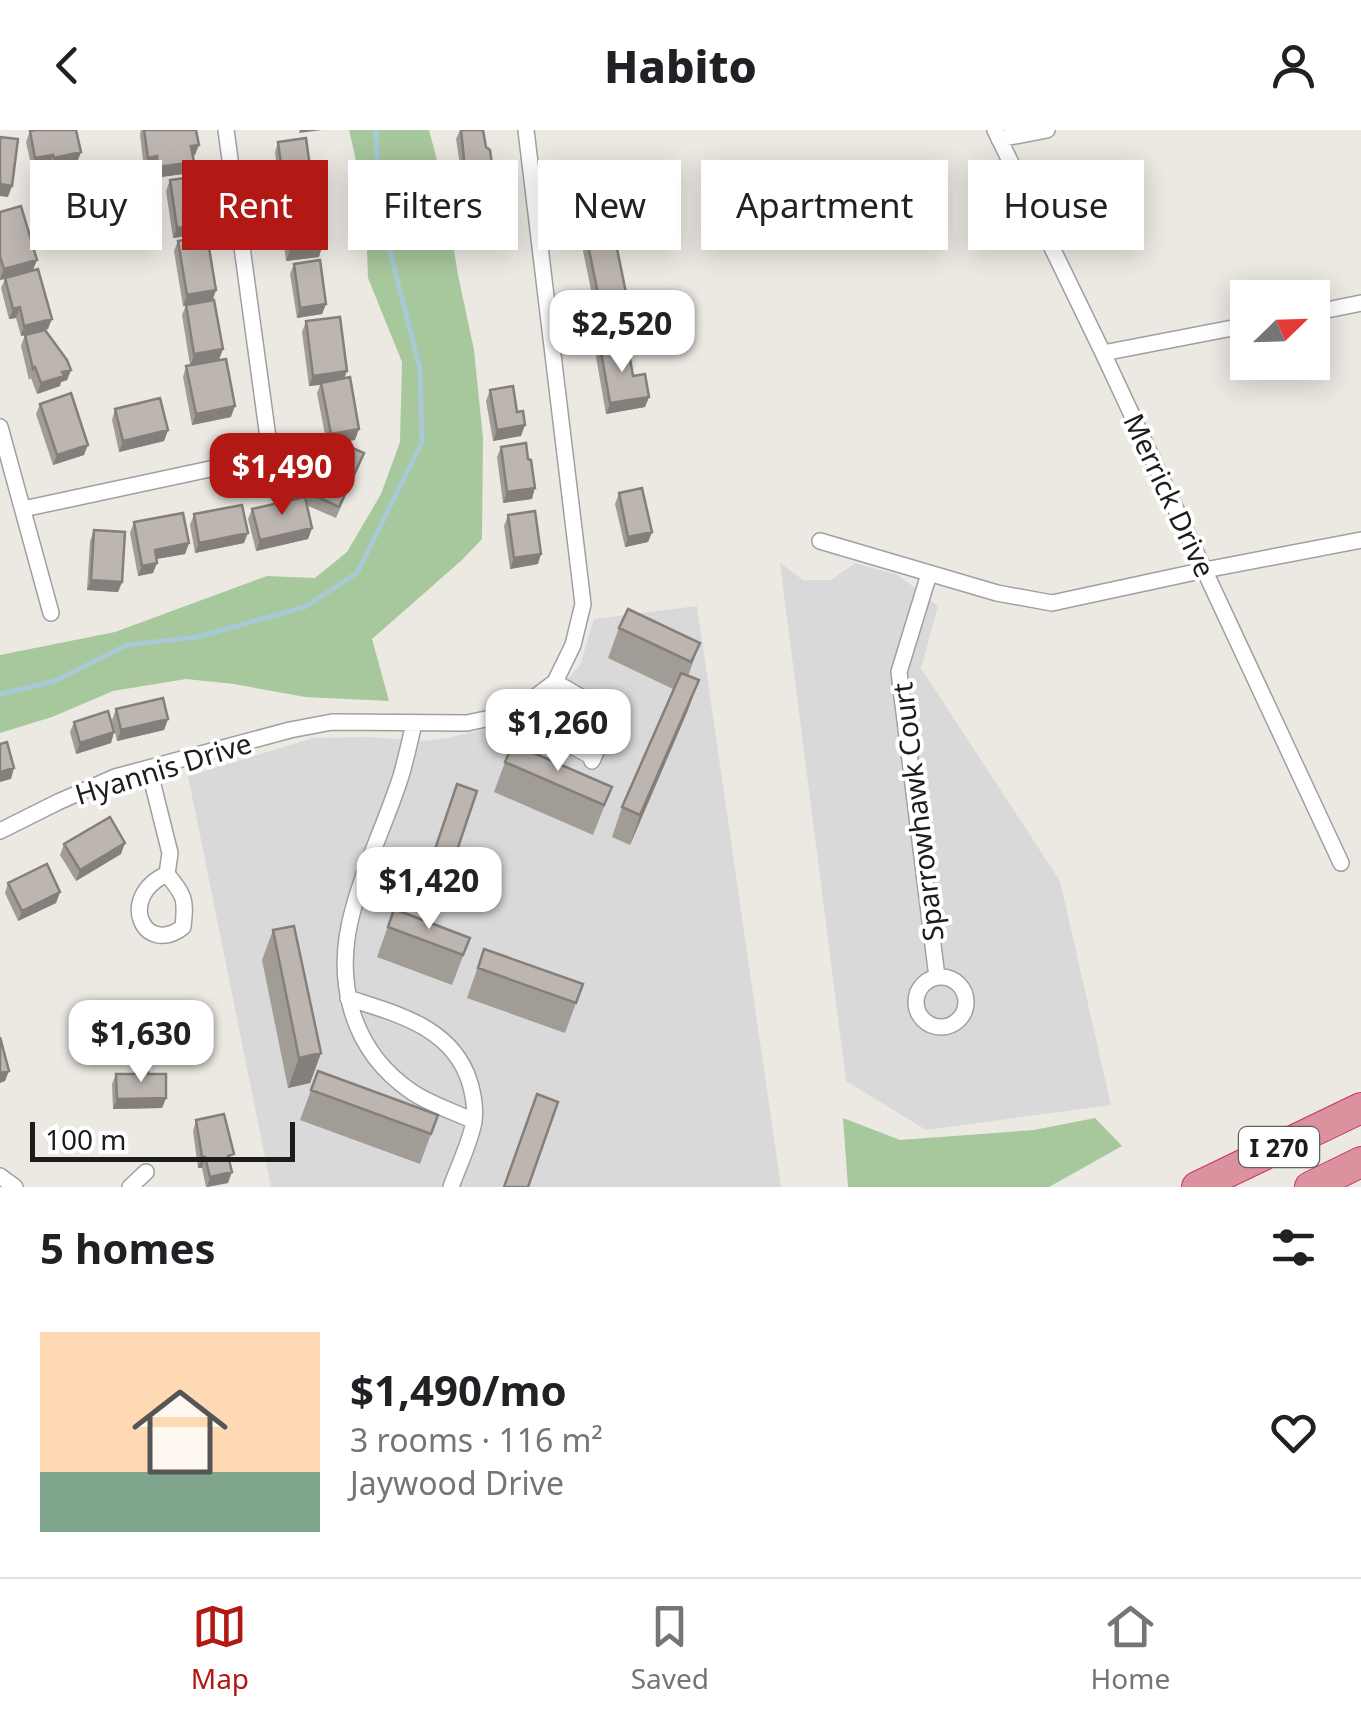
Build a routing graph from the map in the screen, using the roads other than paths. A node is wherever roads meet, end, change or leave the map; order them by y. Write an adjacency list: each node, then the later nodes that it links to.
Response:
1 (226, 130): 10 (street)
2 (526, 130): 16 (street)
3 (1047, 130): 4 (street)
4 (997, 135): 8 (street, Merrick Drive)
5 (1361, 303): 6 (street)
6 (1330, 309)
7 (1230, 329): 8 (street)
8 (1103, 354): 13 (street, Merrick Drive)
9 (0, 427): 10 (street)
10 (23, 508): 15 (street)
11 (1361, 540): 13 (street)
12 (820, 541): 14 (street)
13 (1205, 570): 14 (street); 22 (street, Merrick Drive)
14 (929, 574): 24 (street, Sparrowhawk Court)
15 (52, 612)
16 (555, 682): 17 (street, Hyannis Drive); 19 (street)
17 (516, 708): 18 (street, Hyannis Drive); 19 (lane)
18 (414, 723): 20 (street, Hyannis Drive); 25 (street)
19 (592, 761)
20 (150, 769): 21 (street, Hyannis Drive); 23 (street)
21 (0, 831)
22 (1341, 862)
23 (167, 874)
24 (937, 977)
25 (348, 998): 27 (street); 27 (street)
26 (1361, 1108): 34 (highway, I 270)
27 (474, 1121): 33 (street)
28 (1361, 1162): 35 (highway, I 270)
29 (146, 1172): 32 (street)
30 (0, 1176): 31 (street)
31 (15, 1187)
32 (130, 1187)
33 (451, 1187)
34 (1196, 1187)
35 (1310, 1187)

